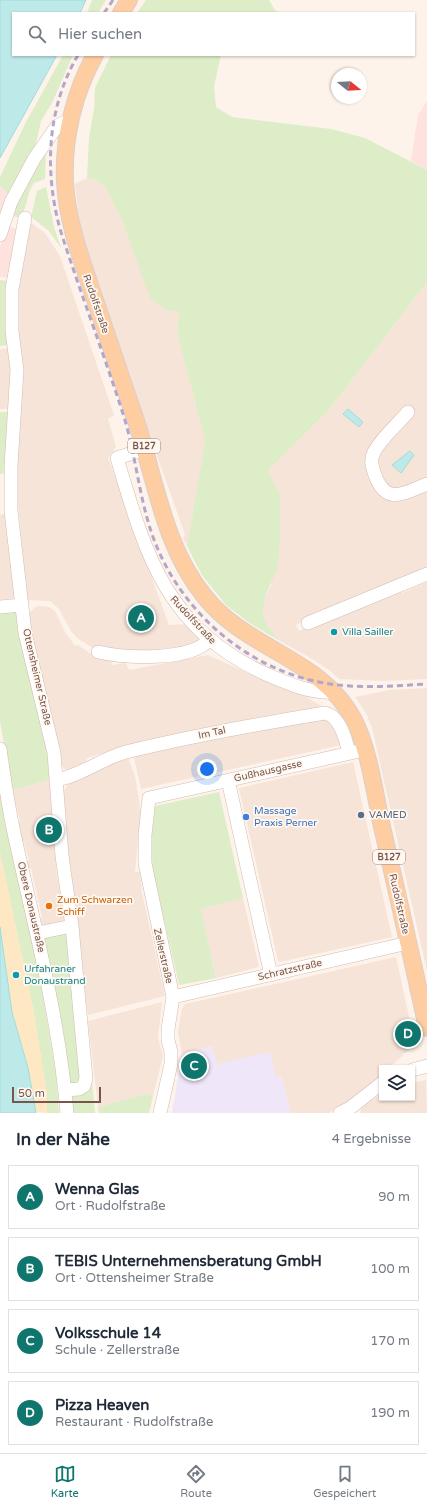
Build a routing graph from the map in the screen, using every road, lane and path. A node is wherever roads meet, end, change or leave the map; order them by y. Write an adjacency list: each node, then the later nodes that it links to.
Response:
1 (129, 0): 2 (main road)
2 (122, 12)
3 (95, 56): 4 (main road, B127)
4 (70, 120): 5 (street); 8 (main road, Rudolfstraße / B127)
5 (5, 219): 6 (street); 11 (street, Ottensheimer Straße)
6 (0, 235)
7 (408, 412): 9 (street)
8 (145, 449): 14 (street, Rudolfstraße); 16 (main road, Rudolfstraße / B127)
9 (427, 484)
10 (427, 574): 13 (street)
11 (22, 605): 12 (street); 19 (street, Ottensheimer Straße)
12 (0, 607)
13 (308, 623)
14 (210, 639): 15 (street); 16 (street, Rudolfstraße)
15 (98, 652)
16 (335, 692): 18 (main road, Rudolfstraße / B127)
17 (0, 749): 23 (street, Obere Donaustraße)
18 (356, 751): 19 (street, Im Tal); 20 (street, Gußhausgasse); 24 (main road, Rudolfstraße / B127)
19 (56, 780): 22 (street, Ottensheimer Straße)
20 (228, 780): 21 (street, Gußhausgasse); 25 (street)
21 (149, 798): 26 (street, Zellerstraße)
22 (72, 926): 23 (street); 31 (street, Ottensheimer Straße)
23 (38, 933): 31 (street, Obere Donaustraße)
24 (408, 943): 25 (street, Schratzstraße); 27 (main road, Rudolfstraße / B127)
25 (271, 975): 26 (street, Schratzstraße)
26 (172, 997): 33 (street, Zellerstraße)
27 (427, 1028)
28 (427, 1066): 29 (street)
29 (415, 1069)
30 (379, 1085): 34 (street)
31 (65, 1090): 32 (street, Obere Donaustraße)
32 (67, 1113)
33 (160, 1113)
34 (340, 1113)

